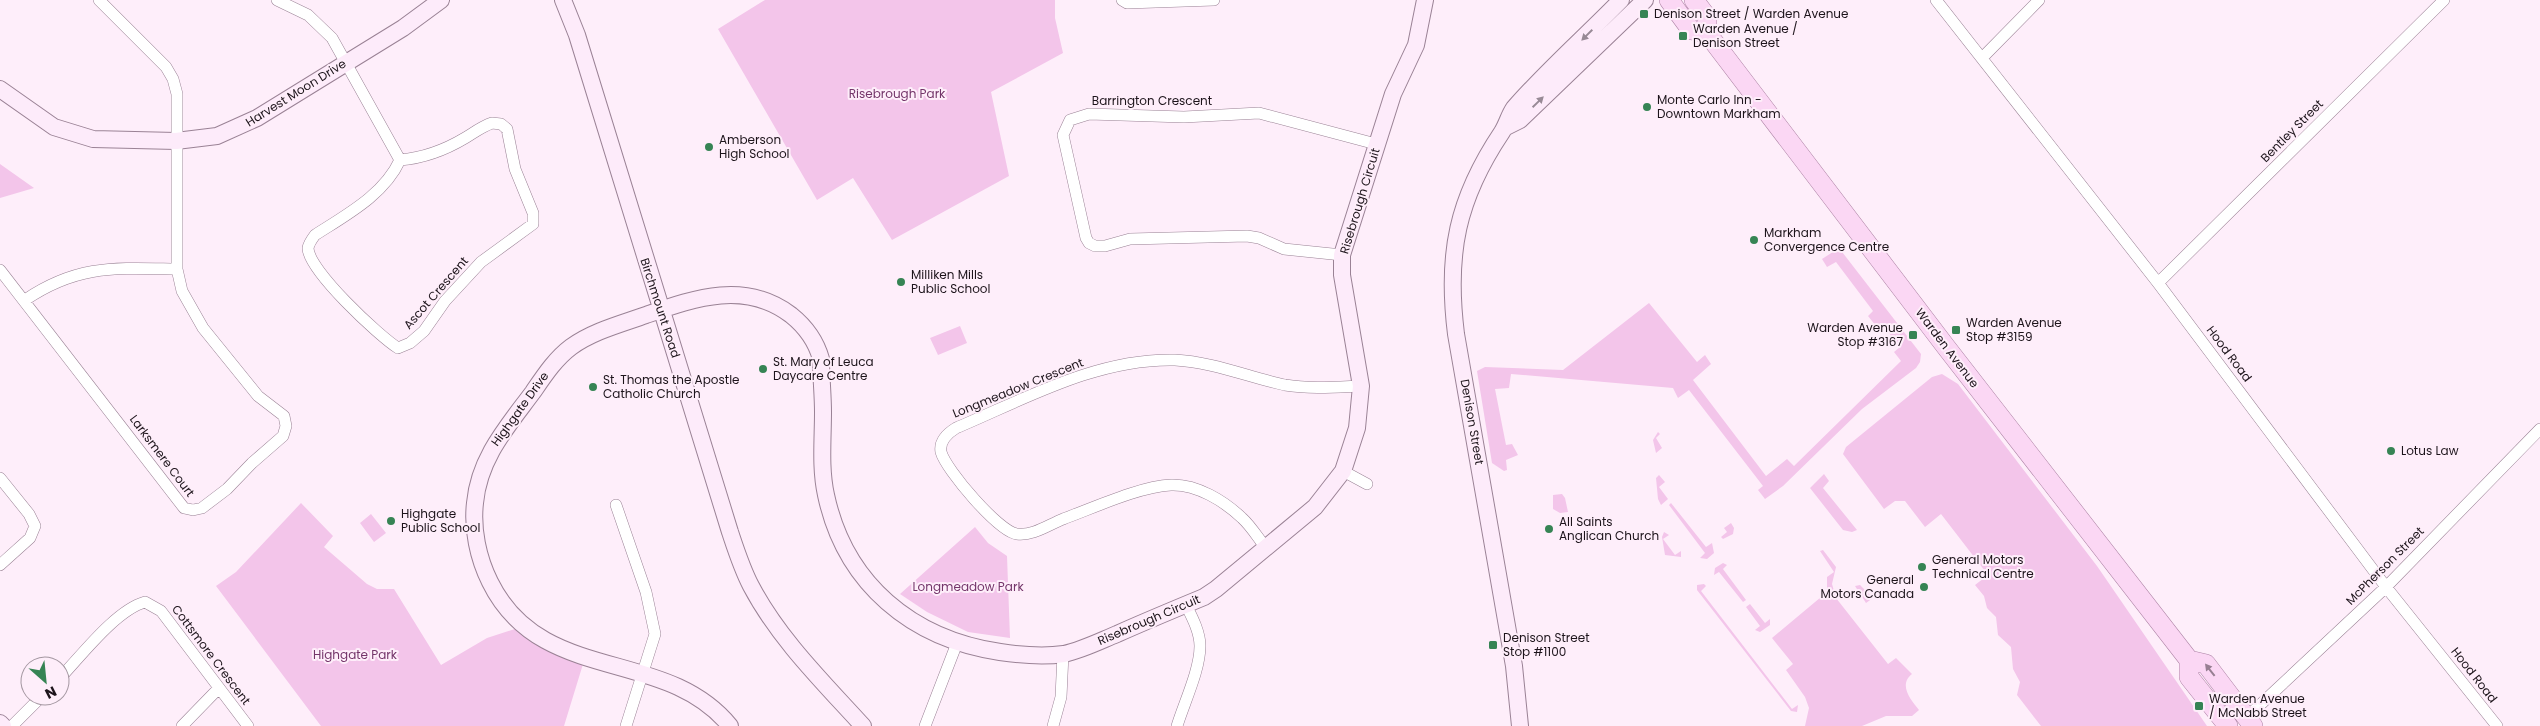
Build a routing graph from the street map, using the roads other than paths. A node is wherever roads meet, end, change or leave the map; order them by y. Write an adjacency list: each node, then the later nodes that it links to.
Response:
1 (99, 0): 20 (street, Larksmere Court)
2 (278, 0): 17 (street)
3 (441, 0): 17 (street, Harvest Moon Drive)
4 (563, 0): 28 (street, Birchmount Road)
5 (1122, 0): 6 (street)
6 (1214, 0)
7 (1425, 0): 21 (street, Risebrough Circuit)
8 (1621, 0): 19 (street, Denison Street, one-way to 19)
9 (1645, 0): 19 (street, Denison Street, one-way to 9)
10 (1669, 0): 15 (main road, Warden Avenue)
11 (1694, 0): 15 (main road, Warden Avenue)
12 (1936, 0): 16 (street, Hood Road)
13 (2039, 0): 16 (street)
14 (2444, 0): 26 (street, Bentley Street)
15 (1707, 33): 41 (main road, Warden Avenue)
16 (1982, 58): 26 (street, Hood Road)
17 (346, 62): 20 (street, Harvest Moon Drive); 22 (street)
18 (0, 89): 20 (street, Harvest Moon Drive)
19 (1504, 128): 58 (street, Denison Street)
20 (176, 141): 24 (street, Larksmere Court)
21 (1376, 144): 23 (street, Risebrough Circuit); 23 (street, Barrington Crescent)
22 (400, 160): 22 (street, Ascot Crescent)
23 (1342, 255): 29 (street, Risebrough Circuit)
24 (177, 269): 27 (street); 27 (street, Larksmere Court)
25 (0, 270): 27 (street, Larksmere Court)
26 (2158, 282): 37 (street, Hood Road)
27 (26, 300)
28 (660, 310): 39 (street, Risebrough Circuit); 43 (street, Highgate Drive); 54 (street, Birchmount Road)
29 (1361, 386): 31 (street, Risebrough Circuit); 35 (street, Longmeadow Crescent)
30 (2540, 429): 37 (street, McPherson Street)
31 (1343, 471): 33 (street); 35 (street, Risebrough Circuit)
32 (0, 478): 36 (street)
33 (1367, 484)
34 (616, 505): 43 (street)
35 (1266, 548): 38 (street, Risebrough Circuit)
36 (0, 565)
37 (2386, 586): 47 (street, McPherson Street); 60 (street, Hood Road)
38 (1186, 605): 40 (street, Risebrough Circuit); 57 (street)
39 (957, 643): 40 (street, Risebrough Circuit); 55 (street)
40 (1063, 654): 56 (street)
41 (2189, 660): 47 (main road, Warden Avenue, one-way to 41); 59 (main road, Warden Avenue)
42 (70, 668): 44 (street, Cottsmore Crescent)
43 (643, 672): 52 (street); 53 (street, Highgate Drive)
44 (218, 689): 50 (street); 51 (street, Cottsmore Crescent)
45 (32, 706): 49 (street)
46 (0, 723): 48 (street)
47 (2245, 723)
48 (3, 726)
49 (12, 726)
50 (182, 726)
51 (248, 726)
52 (626, 726)
53 (730, 726)
54 (863, 726)
55 (925, 726)
56 (1053, 726)
57 (1177, 726)
58 (1520, 726)
59 (2228, 726)
60 (2497, 726)

